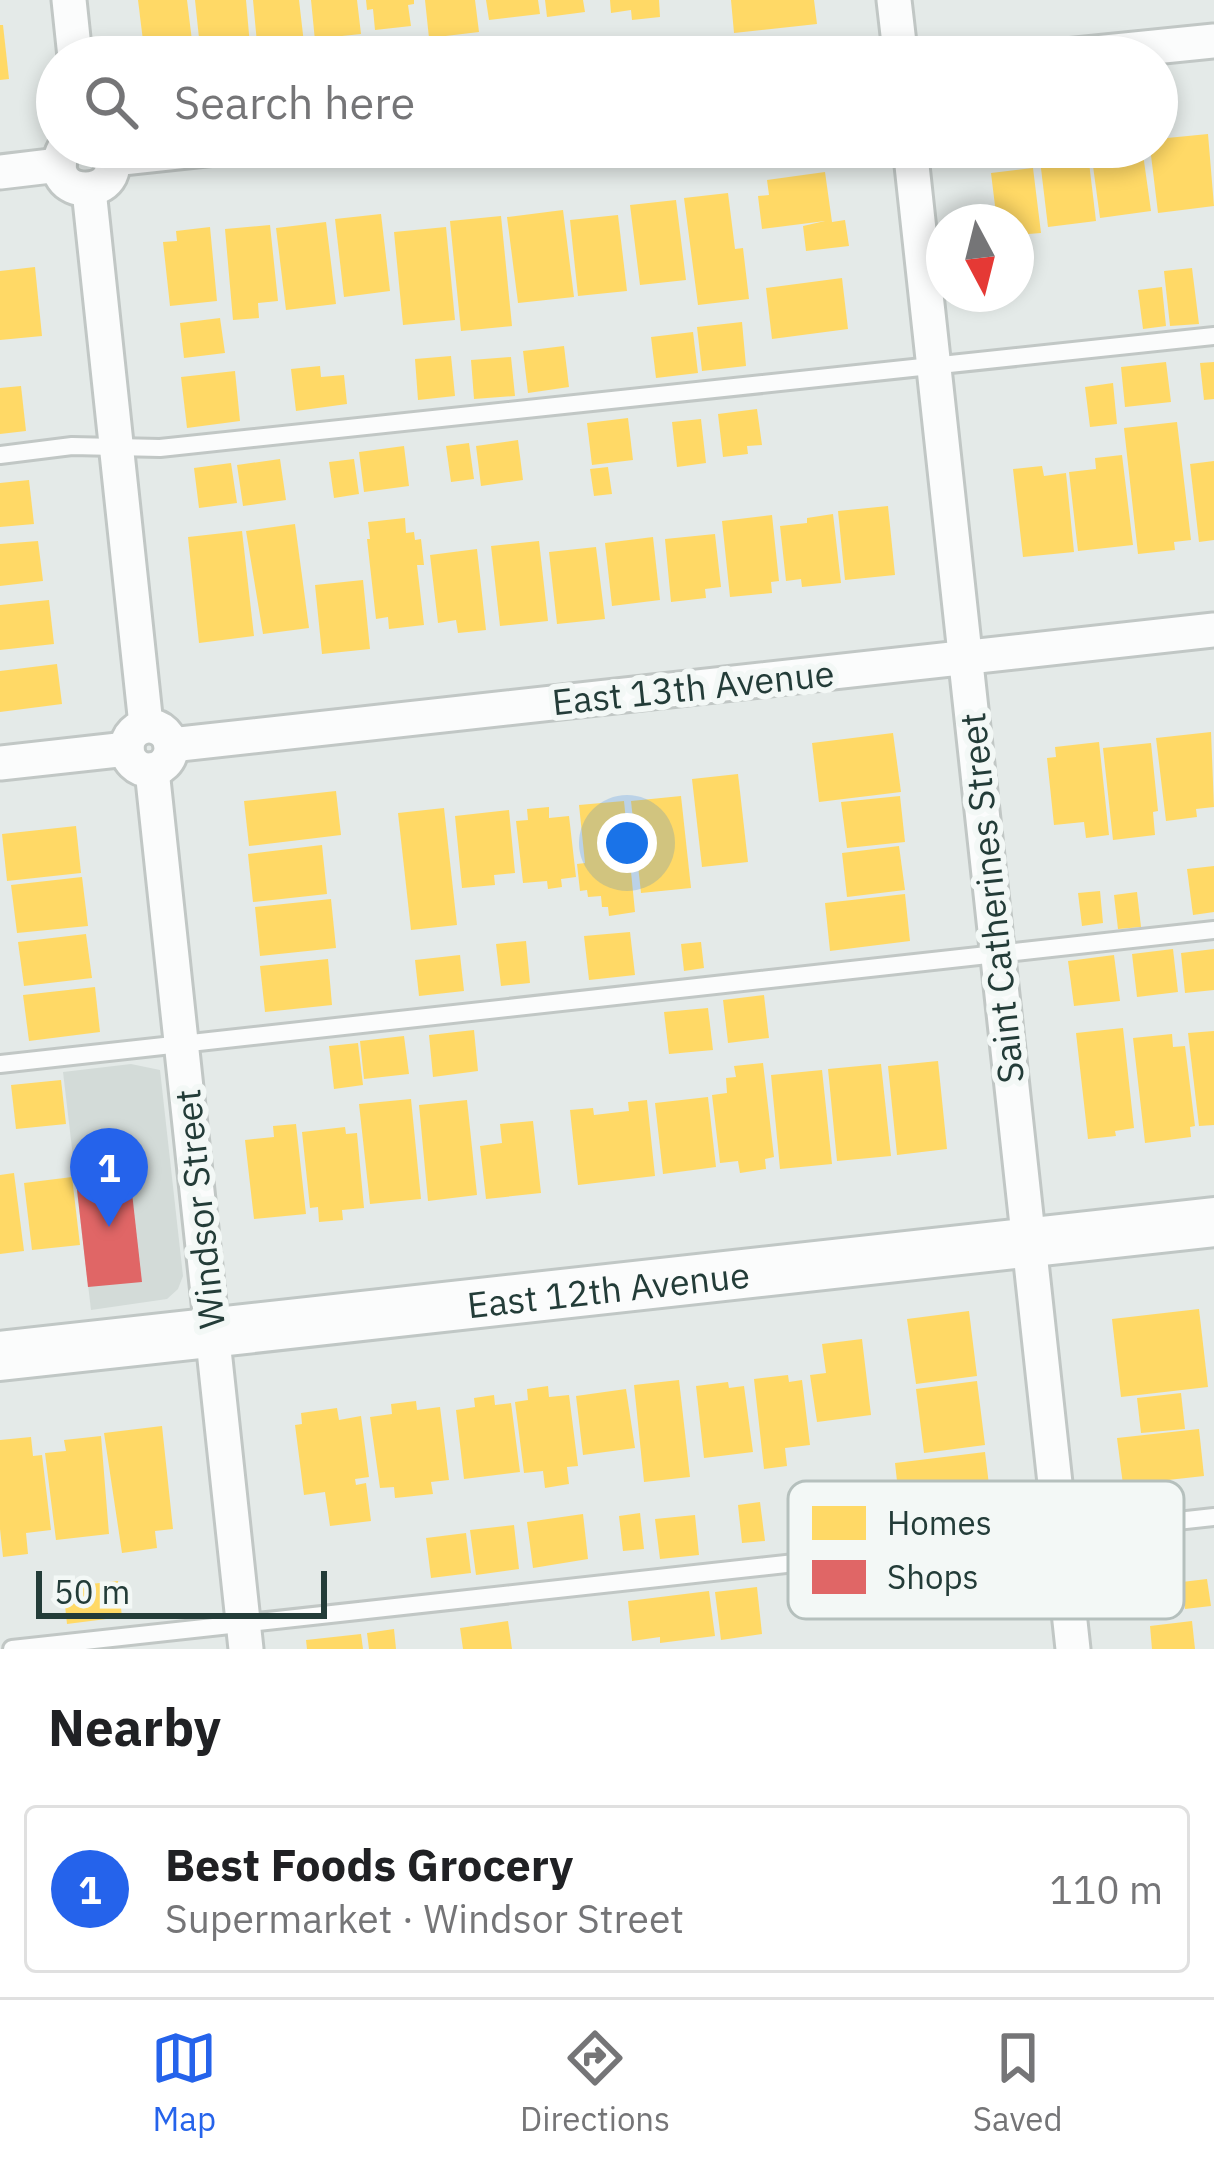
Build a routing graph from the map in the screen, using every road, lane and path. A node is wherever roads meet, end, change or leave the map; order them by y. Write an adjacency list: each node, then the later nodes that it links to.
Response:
1 (69, 0): 3 (street)
2 (894, 0): 4 (street)
3 (73, 36)
4 (899, 36)
5 (1214, 41): 6 (street)
6 (1178, 45)
7 (36, 163): 11 (street)
8 (62, 168): 12 (street)
9 (108, 168): 12 (street)
10 (912, 168): 14 (street, Saint Catherines Street)
11 (0, 172)
12 (89, 190): 15 (street, Windsor Street)
13 (1214, 336): 14 (lane)
14 (934, 367): 15 (lane); 18 (street, Saint Catherines Street)
15 (117, 447): 16 (lane); 19 (street, Windsor Street)
16 (0, 454)
17 (1214, 630): 18 (street, East 13th Avenue)
18 (965, 658): 19 (street, East 13th Avenue); 22 (street, Saint Catherines Street)
19 (149, 747): 20 (street, East 13th Avenue); 23 (street, Windsor Street)
20 (0, 763)
21 (1214, 931): 22 (lane)
22 (998, 954): 23 (lane); 26 (street, Saint Catherines Street)
23 (181, 1044): 24 (lane); 27 (street, Windsor Street)
24 (0, 1064)
25 (1214, 1222): 26 (street, East 12th Avenue)
26 (1028, 1242): 27 (street, East 12th Avenue); 29 (street, Saint Catherines Street)
27 (212, 1333): 28 (street, East 12th Avenue); 34 (street, Windsor Street)
28 (0, 1356)
29 (1054, 1481)
30 (1214, 1517): 31 (lane)
31 (1184, 1521)
32 (788, 1569): 34 (lane)
33 (1070, 1619): 36 (street, Saint Catherines Street)
34 (244, 1637): 35 (lane)
35 (12, 1649)
36 (1073, 1649)

